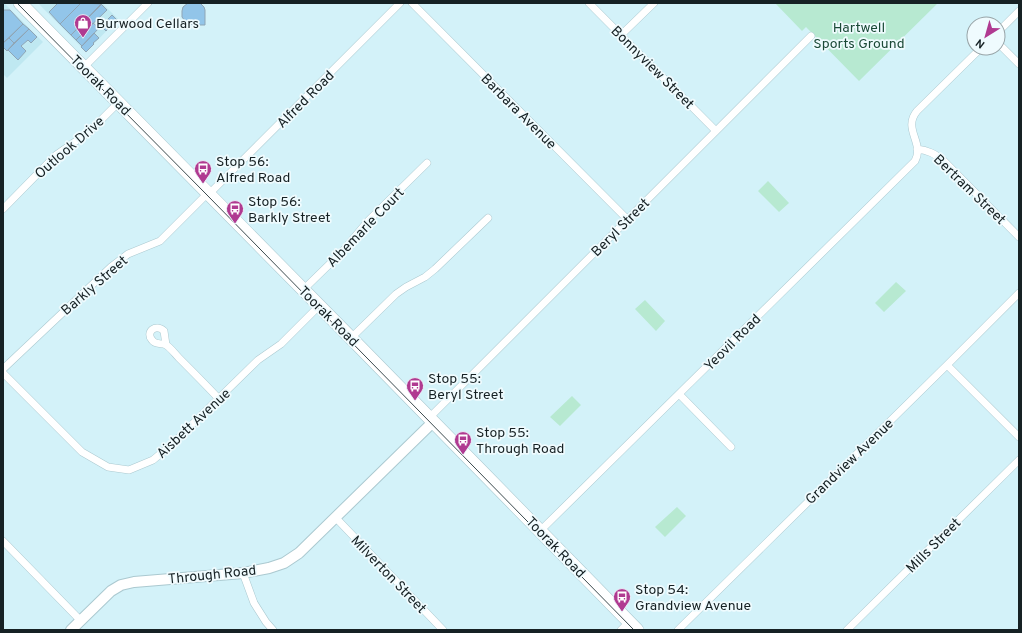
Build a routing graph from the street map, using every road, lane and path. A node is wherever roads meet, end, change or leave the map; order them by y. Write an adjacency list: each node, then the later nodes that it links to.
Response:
1 (20, 3): 14 (highway, Toorak Road)
2 (148, 3): 14 (street)
3 (400, 3): 19 (street, Alfred Road)
4 (412, 3): 22 (street, Barbara Avenue)
5 (589, 3): 9 (street, Bonnyview Street)
6 (654, 3): 9 (street)
7 (1019, 11): 8 (street)
8 (1006, 24)
9 (621, 36): 16 (street, Bonnyview Street)
10 (811, 36): 16 (street, Beryl Street)
11 (1006, 51): 13 (street)
12 (973, 56): 17 (street)
13 (1019, 64)
14 (84, 68): 15 (highway, Toorak Road)
15 (118, 103): 19 (highway, Toorak Road); 20 (street, Outlook Drive)
16 (716, 131): 22 (street, Beryl Street)
17 (917, 149): 23 (street, Bertram Street); 32 (street, Yeovil Road)
18 (427, 163): 24 (street, Albemarle Court)
19 (209, 194): 24 (highway, Toorak Road); 30 (street, Barkly Street)
20 (3, 209)
21 (488, 218): 27 (street)
22 (627, 219): 34 (street, Beryl Street)
23 (1019, 237)
24 (303, 290): 26 (highway, Toorak Road)
25 (1019, 293): 29 (street, Grandview Avenue)
26 (319, 306): 27 (highway, Toorak Road); 33 (street, Aisbett Avenue)
27 (351, 338): 34 (highway, Toorak Road)
28 (166, 345): 33 (street)
29 (947, 365): 35 (street); 47 (street, Grandview Avenue)
30 (3, 369)
31 (3, 373): 33 (street, Aisbett Avenue)
32 (679, 394): 36 (street); 39 (street, Yeovil Road)
33 (219, 399)
34 (431, 420): 38 (street, Through Road); 39 (highway, Toorak Road)
35 (1019, 437)
36 (731, 447)
37 (1019, 460): 48 (street, Mills Street)
38 (336, 518): 41 (street, Through Road); 46 (street, Milverton Street)
39 (540, 531): 43 (highway, Toorak Road)
40 (3, 541): 42 (street)
41 (243, 573): 42 (street, Through Road); 45 (street)
42 (81, 621): 44 (street, Through Road)
43 (629, 627)
44 (71, 630)
45 (273, 630)
46 (443, 630)
47 (678, 630)
48 (847, 630)

